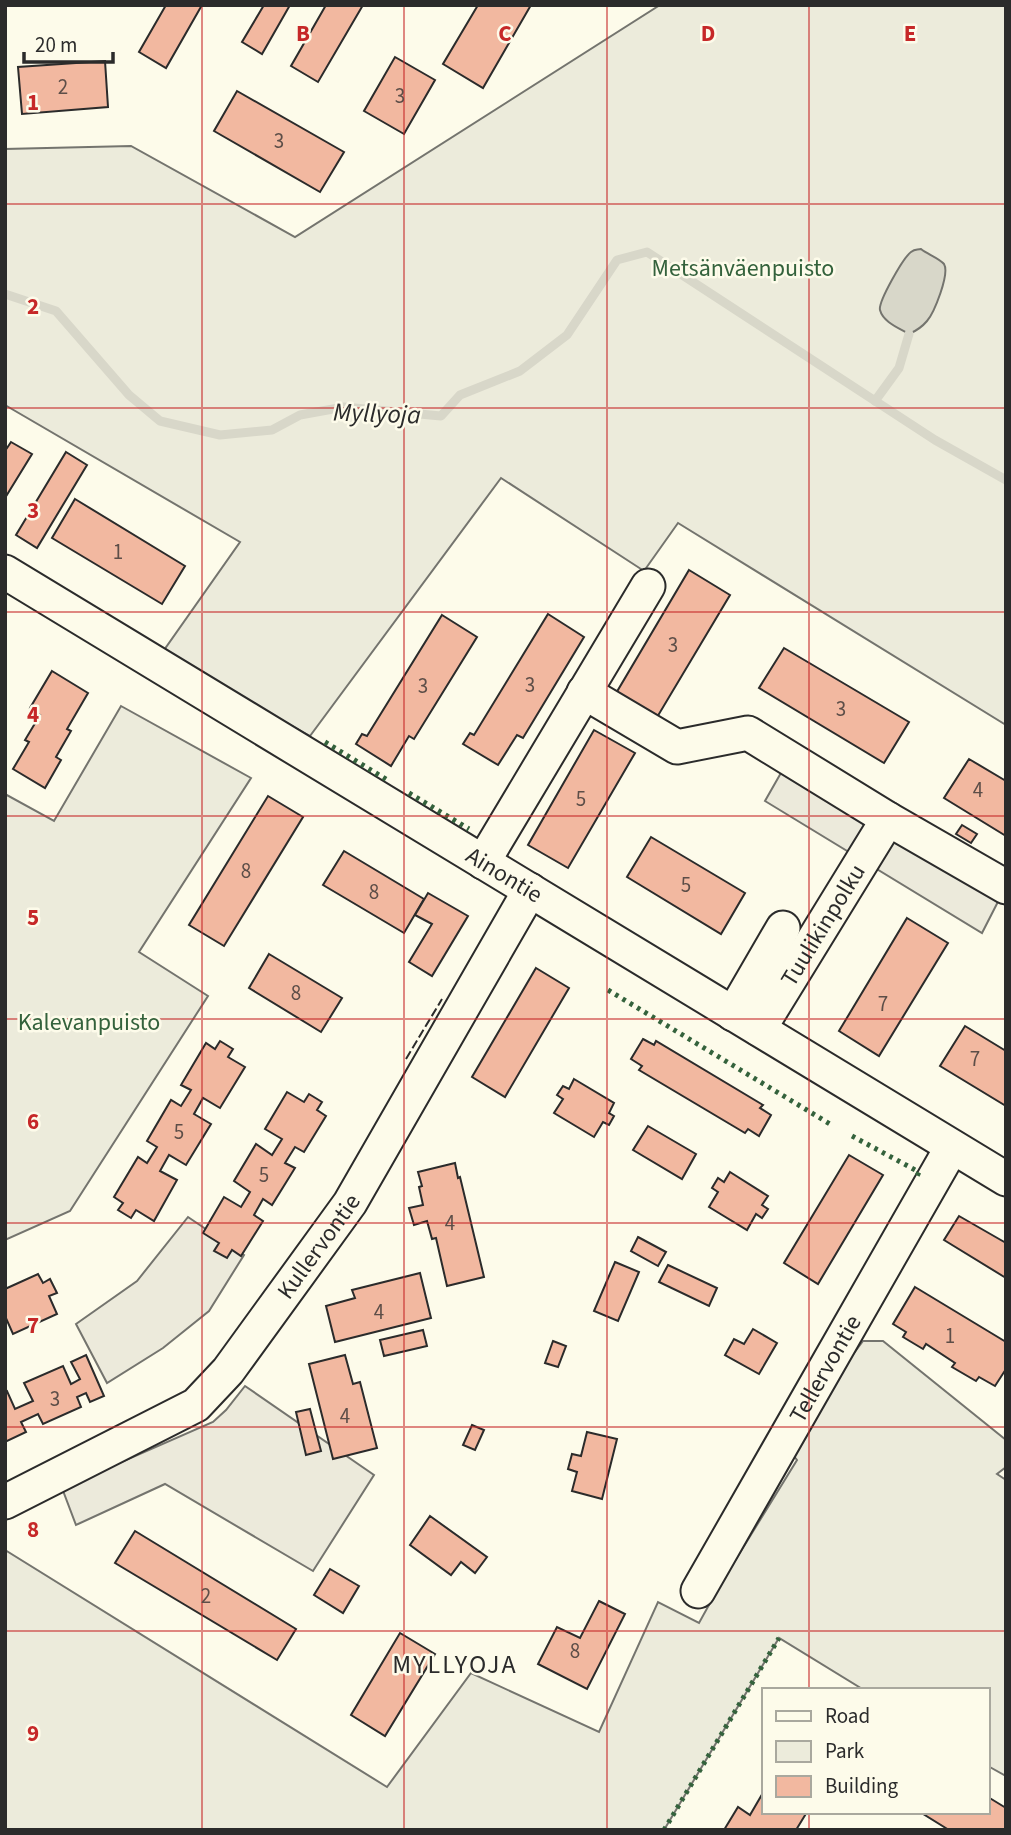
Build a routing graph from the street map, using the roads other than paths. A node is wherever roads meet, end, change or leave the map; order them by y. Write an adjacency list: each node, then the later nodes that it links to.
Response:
1 (5, 572): 5 (street, Ainontie)
2 (648, 586): 3 (street)
3 (584, 692): 4 (street); 5 (street)
4 (888, 819): 6 (street); 9 (street, Tuulikinpolku)
5 (483, 862): 7 (street, Ainontie)
6 (1006, 887)
7 (530, 890): 9 (street, Ainontie); 12 (street, Kullervontie)
8 (783, 928): 9 (street)
9 (746, 1021): 10 (street, Ainontie)
10 (952, 1147): 11 (street, Ainontie); 13 (street, Tellervontie)
11 (1006, 1179)
12 (5, 1502)
13 (698, 1591)

